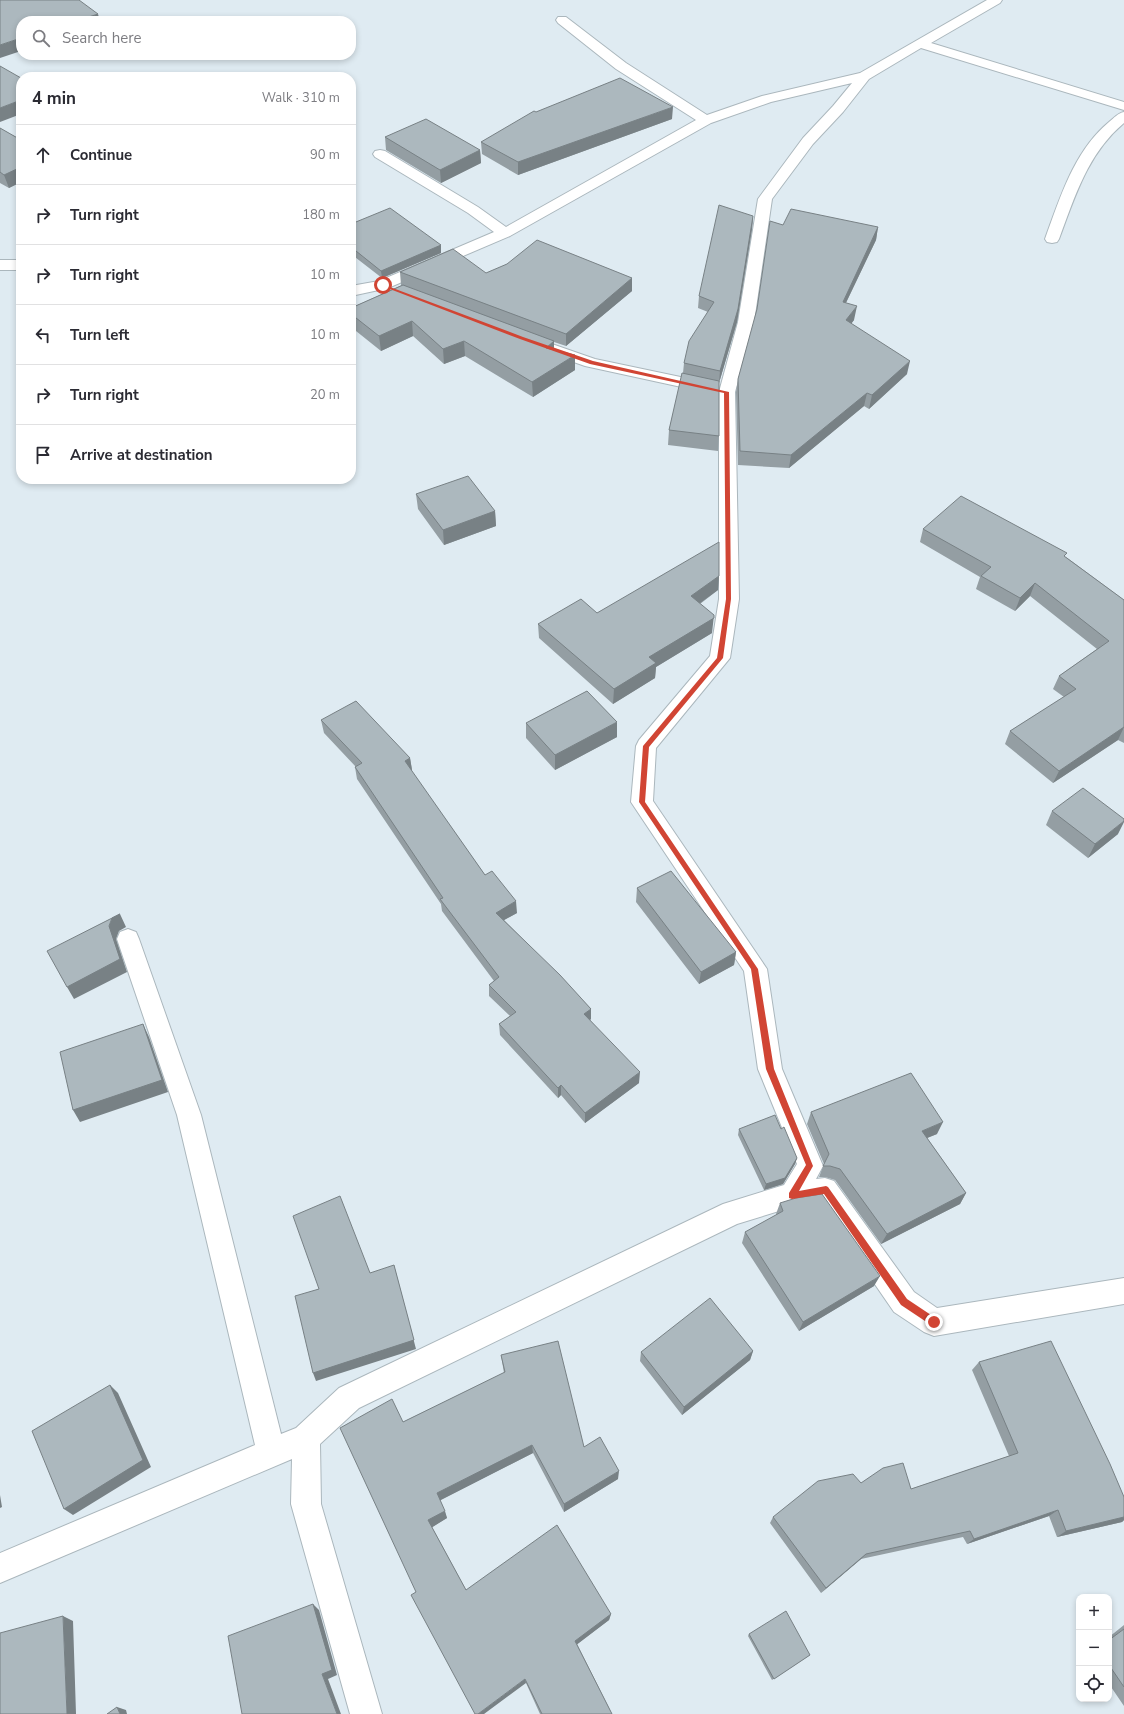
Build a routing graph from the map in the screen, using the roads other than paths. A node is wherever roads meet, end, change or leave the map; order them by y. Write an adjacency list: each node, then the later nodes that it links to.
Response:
1 (996, 0): 3 (street)
2 (562, 20): 7 (street)
3 (921, 44): 4 (street); 5 (street)
4 (864, 76): 7 (street); 17 (street)
5 (1124, 106)
6 (1124, 116): 10 (street)
7 (706, 120): 9 (street)
8 (380, 154): 9 (street)
9 (505, 233): 13 (street)
10 (1052, 239)
11 (0, 265): 12 (street)
12 (16, 265)
13 (383, 285): 14 (street); 15 (street)
14 (356, 290)
15 (405, 293)
16 (514, 336): 17 (street)
17 (727, 392): 19 (street)
18 (128, 939): 22 (street)
19 (792, 1196): 20 (street); 21 (street)
20 (1124, 1291)
21 (306, 1438): 22 (street); 24 (street)
22 (271, 1452): 23 (street)
23 (0, 1568)
24 (366, 1714)

